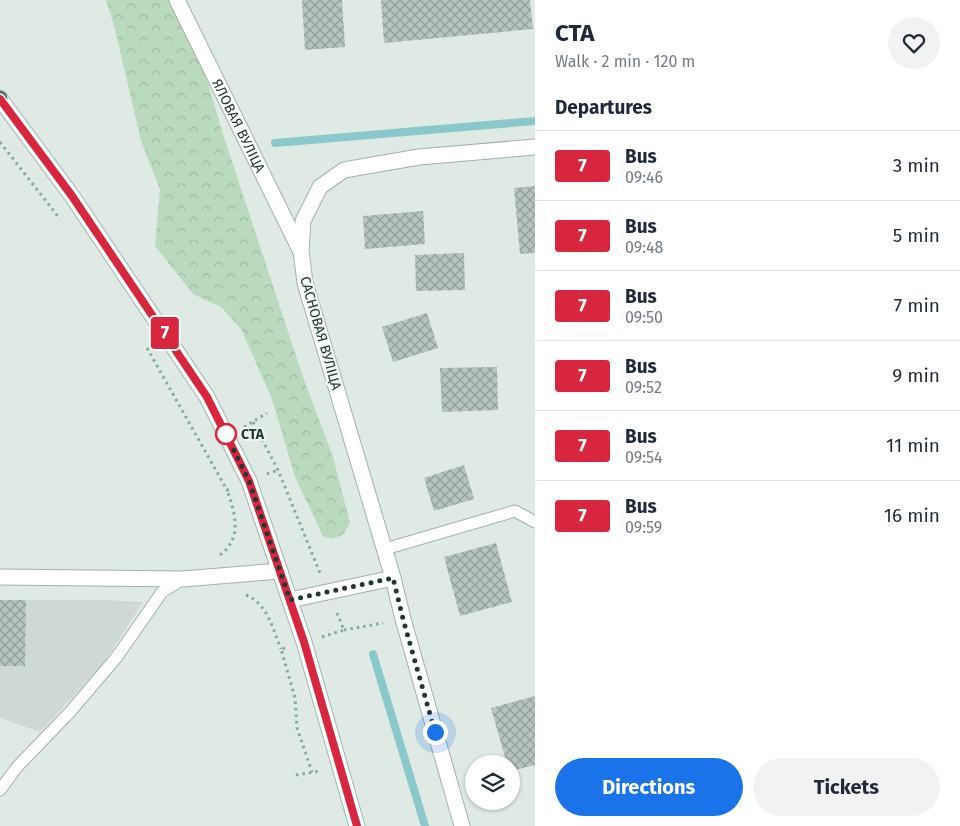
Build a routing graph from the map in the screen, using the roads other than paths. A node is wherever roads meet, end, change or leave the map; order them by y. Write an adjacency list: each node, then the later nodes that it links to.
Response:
1 (177, 0): 4 (street, ЯЛОВАЯ ВУЛІЦА)
2 (0, 99): 7 (street)
3 (535, 147): 4 (street, САСНОВАЯ ВУЛІЦА)
4 (301, 251): 6 (street, САСНОВАЯ ВУЛІЦА)
5 (535, 522): 6 (lane)
6 (385, 549): 9 (street, САСНОВАЯ ВУЛІЦА)
7 (280, 571): 10 (street); 11 (street)
8 (0, 577): 10 (street)
9 (393, 578): 11 (street); 14 (street, САСНОВАЯ ВУЛІЦА)
10 (183, 579): 12 (lane)
11 (290, 600): 13 (street)
12 (0, 790)
13 (357, 826)
14 (462, 826)

